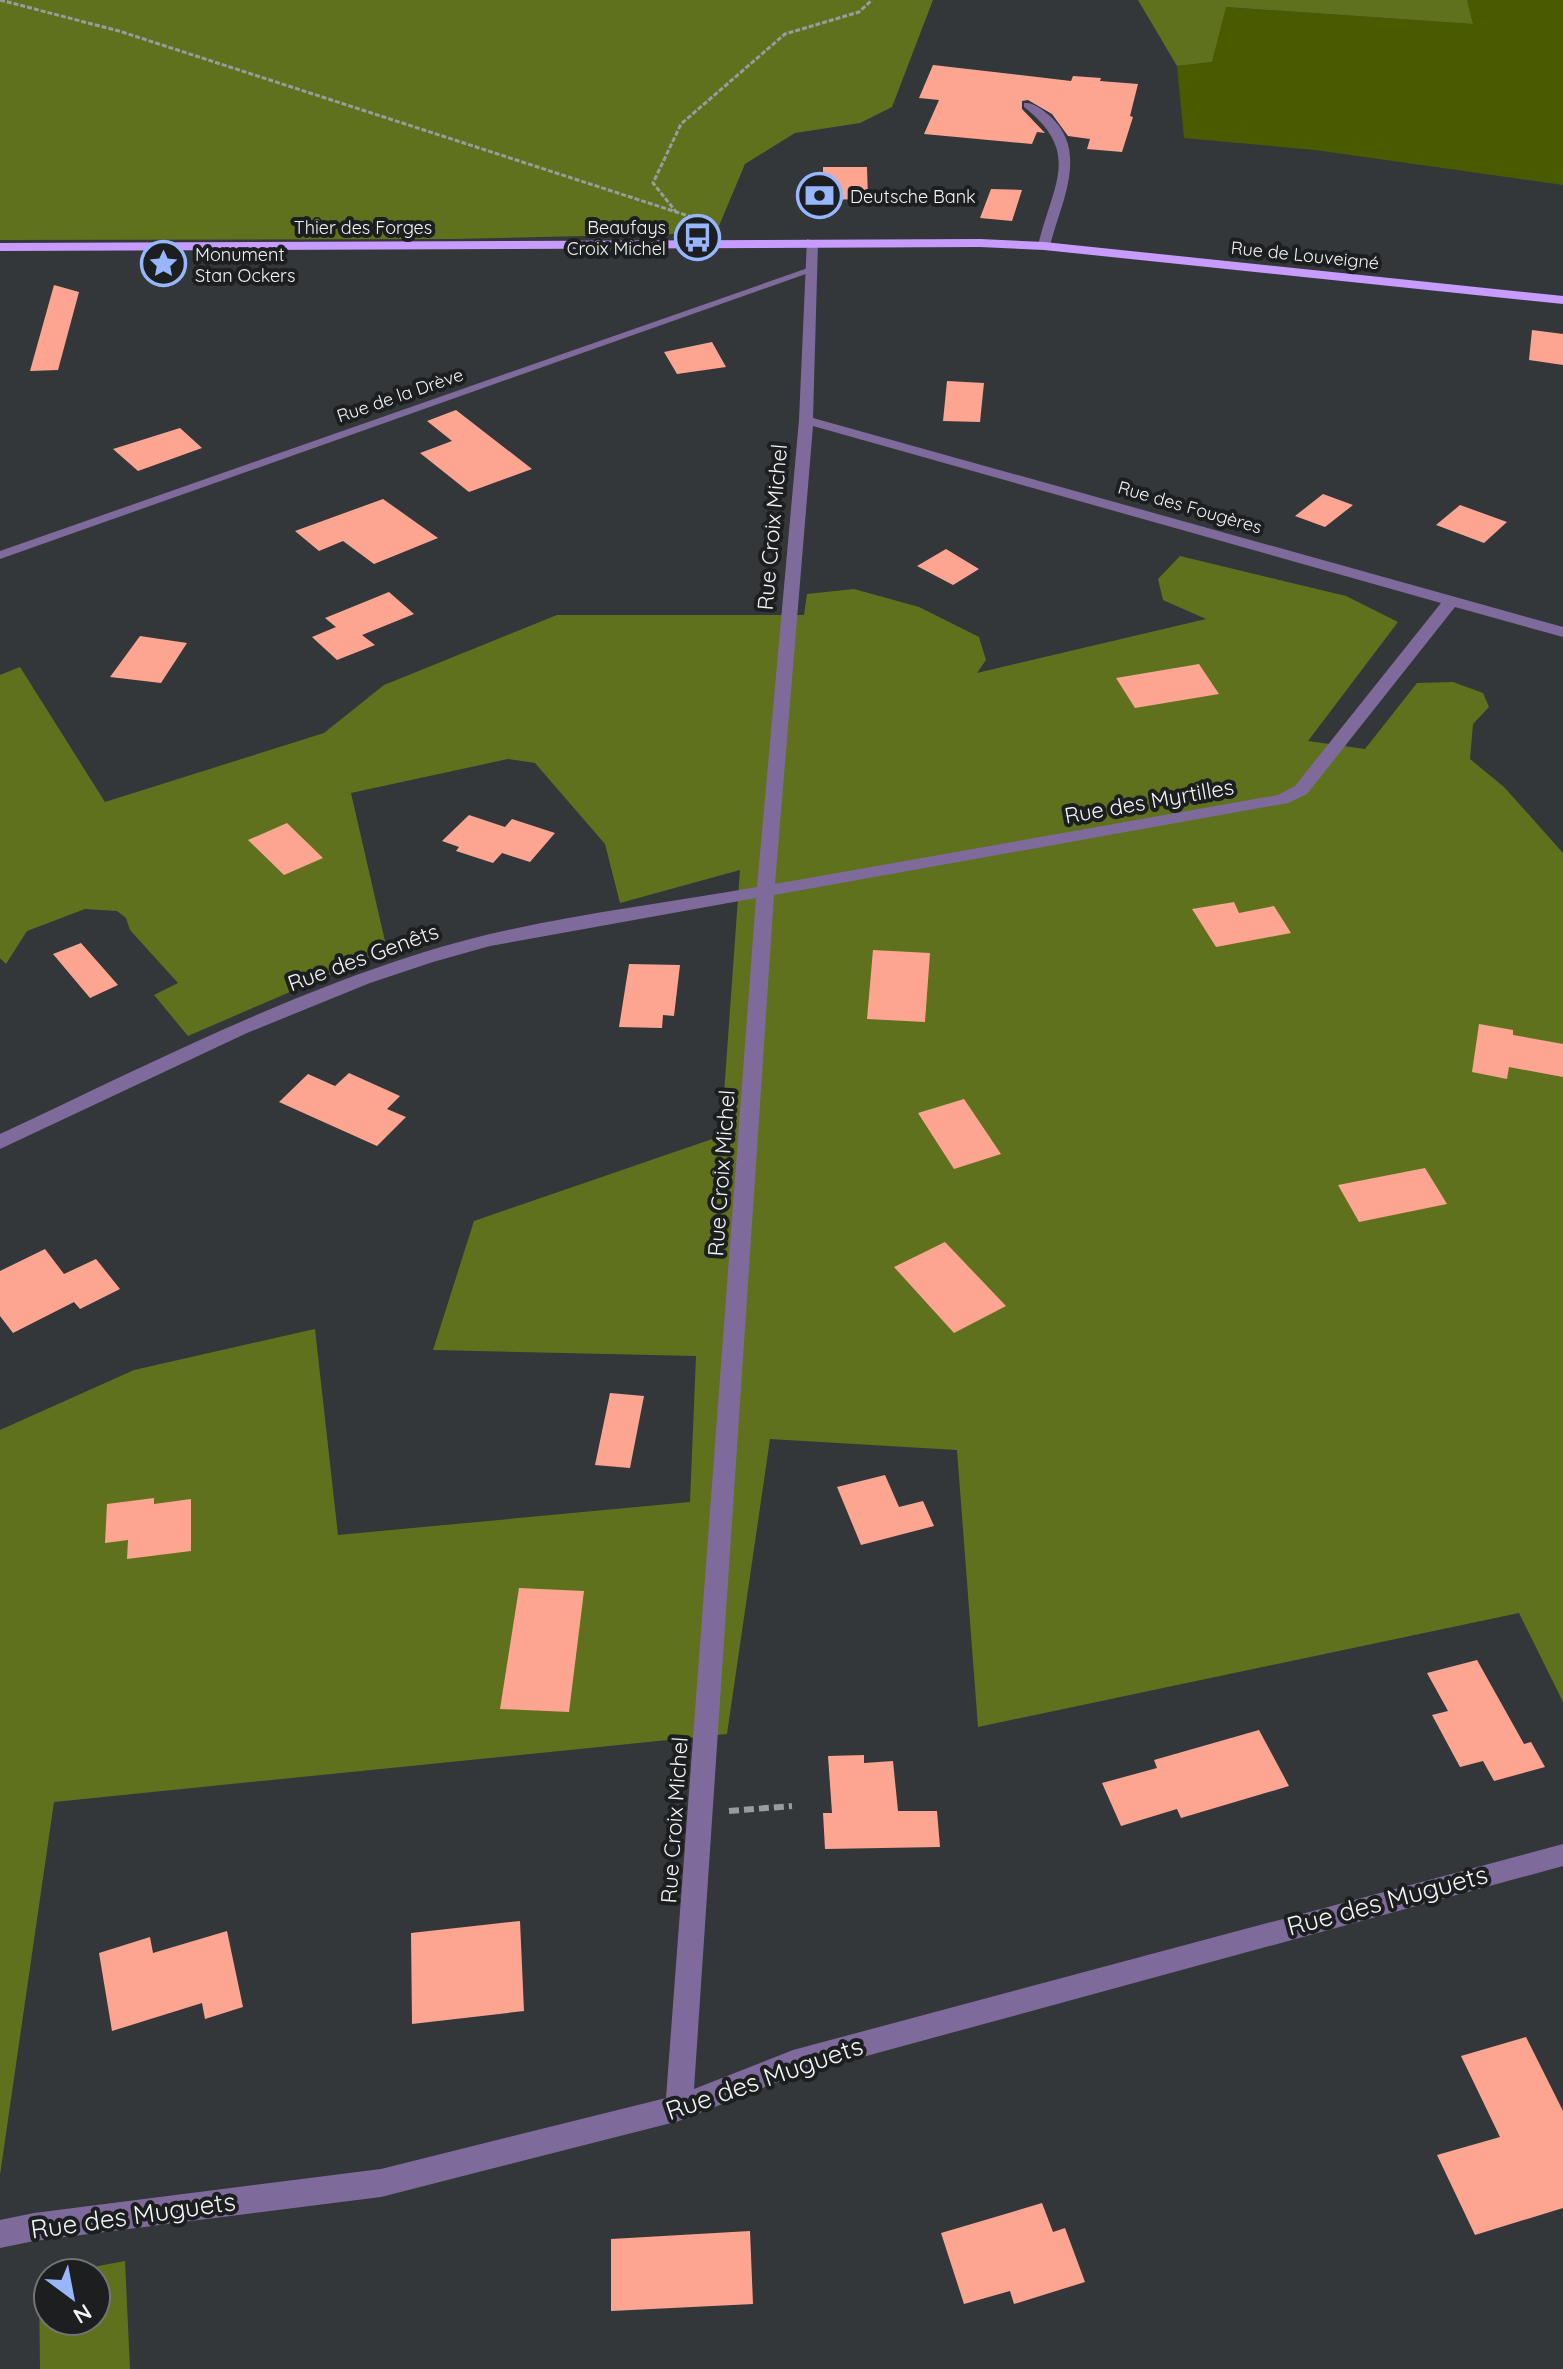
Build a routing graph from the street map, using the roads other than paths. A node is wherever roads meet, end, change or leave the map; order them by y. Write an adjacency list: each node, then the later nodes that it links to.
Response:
1 (1028, 105): 3 (street)
2 (812, 242): 3 (main road, Rue de Louveigné); 4 (main road, Thier des Forges); 5 (street, Rue Croix Michel)
3 (1044, 246): 6 (main road, Rue de Louveigné)
4 (0, 247)
5 (812, 270): 7 (street, Rue Croix Michel); 8 (lane, Rue de la Drève)
6 (1563, 300)
7 (806, 420): 9 (street, Rue des Fougères); 11 (street, Rue Croix Michel)
8 (0, 555)
9 (1451, 601): 10 (street, Rue des Fougères); 11 (street, Rue des Myrtilles)
10 (1563, 632)
11 (765, 892): 12 (street, Rue des Genêts); 14 (street, Rue Croix Michel)
12 (0, 1142)
13 (1563, 1855): 14 (street, Rue des Muguets)
14 (679, 2108): 15 (street, Rue des Muguets)
15 (0, 2234)

